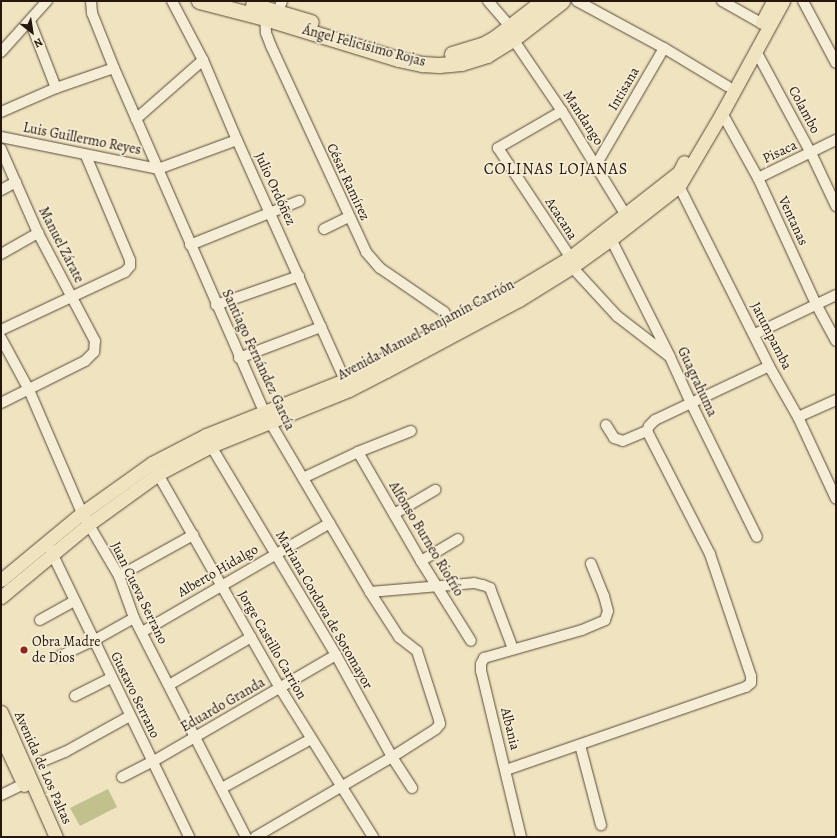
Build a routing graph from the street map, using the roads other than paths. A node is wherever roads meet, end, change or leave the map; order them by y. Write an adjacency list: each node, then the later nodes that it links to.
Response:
1 (47, 1): 16 (street)
2 (91, 1): 24 (street, Santiago Fernández García)
3 (172, 1): 22 (street, Julio Ordóñez)
4 (199, 1): 15 (highway, Ángel Felicísimo Rojas)
5 (238, 1): 15 (highway, Ángel Felicísimo Rojas)
6 (488, 1): 18 (street, Mandango)
7 (543, 1): 18 (highway, Ángel Felicísimo Rojas)
8 (562, 1): 18 (highway, Ángel Felicísimo Rojas)
9 (577, 1): 19 (street)
10 (722, 1): 17 (street)
11 (773, 1): 17 (main road, Avenida Manuel Benjamín Carrión)
12 (783, 1): 20 (main road, Avenida Manuel Benjamín Carrión)
13 (803, 1): 23 (street)
14 (280, 6): 15 (highway, Ángel Felicísimo Rojas); 18 (highway, Ángel Felicísimo Rojas)
15 (261, 9): 18 (highway, Ángel Felicísimo Rojas); 47 (street, César Ramírez)
16 (30, 21): 21 (street); 26 (street)
17 (761, 23): 25 (main road, Avenida Manuel Benjamín Carrión)
18 (511, 33): 27 (street, Mandango)
19 (664, 48): 25 (street); 37 (street, Intisana)
20 (756, 51): 29 (main road, Avenida Manuel Benjamín Carrión); 35 (street, Colambo)
21 (1, 52)
22 (203, 60): 30 (street); 32 (street, Julio Ordóñez)
23 (836, 63)
24 (114, 68): 26 (street); 30 (street, Santiago Fernández García)
25 (727, 86): 46 (main road, Avenida Manuel Benjamín Carrión)
26 (56, 88): 28 (street)
27 (562, 111): 37 (street, Mandango); 53 (street, Acacana)
28 (1, 112)
29 (722, 113): 39 (street, Ventanas); 41 (main road, Avenida Manuel Benjamín Carrión)
30 (136, 119): 38 (street, Santiago Fernández García)
31 (1, 137): 36 (street, Luis Guillermo Reyes)
32 (237, 140): 38 (street); 45 (street, Julio Ordóñez)
33 (836, 140): 35 (street, Pisaca)
34 (1, 149): 40 (street, Manuel Zárate)
35 (812, 153): 39 (street, Pisaca); 44 (street, Colambo)
36 (86, 156): 38 (street, Luis Guillermo Reyes); 56 (street)
37 (596, 165): 46 (street, Mandango)
38 (158, 168): 51 (street, Santiago Fernández García)
39 (758, 178): 57 (street, Ventanas)
40 (16, 182): 42 (street); 49 (street, Manuel Zárate)
41 (678, 186): 50 (main road, Avenida Manuel Benjamín Carrión); 62 (street, Jatumpamba)
42 (1, 190)
43 (299, 201): 45 (street)
44 (836, 206)
45 (270, 212): 51 (street); 54 (street, Julio Ordóñez)
46 (625, 214): 53 (main road, Avenida Manuel Benjamín Carrión)
47 (350, 217): 48 (street); 59 (street, César Ramírez)
48 (324, 229)
49 (38, 233): 52 (street); 56 (street, Manuel Zárate)
50 (611, 239): 53 (main road, Avenida Manuel Benjamín Carrión); 65 (street, Guagrahuma)
51 (190, 245): 58 (street, Santiago Fernández García)
52 (1, 254)
53 (572, 263): 59 (main road, Avenida Manuel Benjamín Carrión); 65 (street, Acacana); 68 (main road, Avenida Manuel Benjamín Carrión)
54 (299, 276): 58 (street); 60 (street, Julio Ordóñez)
55 (836, 295): 57 (street)
56 (72, 296): 61 (street); 69 (street, Manuel Zárate)
57 (816, 304): 62 (street); 64 (street, Ventanas)
58 (216, 305): 66 (street, Santiago Fernández García)
59 (452, 324): 68 (main road, Avenida Manuel Benjamín Carrión)
60 (321, 327): 66 (street); 68 (street, Julio Ordóñez)
61 (1, 330)
62 (755, 334): 67 (street, Jatumpamba)
63 (1, 338): 69 (street, Juan Cueva Serrano)
64 (836, 341)
65 (670, 357): 72 (street, Guagrahuma)
66 (239, 358): 74 (street, Santiago Fernández García)
67 (769, 366): 72 (street); 73 (street, Jatumpamba)
68 (347, 385): 74 (main road, Avenida Manuel Benjamín Carrión)
69 (29, 390): 71 (street); 84 (street, Juan Cueva Serrano)
70 (836, 400): 73 (street)
71 (1, 403)
72 (691, 403): 76 (street); 89 (street, Guagrahuma)
73 (798, 417): 83 (street, Jatumpamba)
74 (266, 418): 78 (main road, Avenida Manuel Benjamín Carrión); 80 (main road, Avenida Manuel Benjamín Carrión); 81 (street, Santiago Fernández García)
75 (606, 425): 76 (street)
76 (647, 430): 120 (street)
77 (411, 431): 79 (street)
78 (211, 446): 80 (main road, Avenida Manuel Benjamín Carrión); 92 (street, Mariana Cordova de Sotomayor)
79 (358, 452): 81 (street); 85 (street, Alfonso Burneo Riofrío)
80 (155, 469): 84 (main road, Avenida Manuel Benjamín Carrión); 87 (main road, Avenida Manuel Benjamín Carrión); 88 (street, Jorge Castillo Carrion)
81 (304, 478): 86 (street, Santiago Fernández García)
82 (435, 490): 85 (street)
83 (836, 499)
84 (82, 513): 87 (street, Juan Cueva Serrano); 91 (main road, Avenida Manuel Benjamín Carrión)
85 (394, 514): 93 (street, Alfonso Burneo Riofrío)
86 (330, 523): 92 (street, Alberto Hidalgo); 99 (street, Santiago Fernández García)
87 (89, 524): 91 (main road, Avenida Manuel Benjamín Carrión); 95 (street, Juan Cueva Serrano)
88 (193, 536): 95 (street); 97 (street, Jorge Castillo Carrion)
89 (757, 537)
90 (458, 539): 93 (street)
91 (49, 548): 96 (main road, Avenida Manuel Benjamín Carrión); 100 (main road, Avenida Manuel Benjamín Carrión); 101 (street, Gustavo Serrano)
92 (276, 554): 97 (street, Alberto Hidalgo); 109 (street, Mariana Cordova de Sotomayor)
93 (421, 561): 98 (street, Alfonso Burneo Riofrío)
94 (591, 563): 108 (street, Albania)
95 (119, 576): 102 (street, Juan Cueva Serrano)
96 (1, 580)
97 (222, 585): 104 (street, Alberto Hidalgo); 105 (street, Jorge Castillo Carrion)
98 (438, 586): 99 (street); 107 (street, Alfonso Burneo Riofrío); 108 (street)
99 (370, 592): 121 (street, Santiago Fernández García)
100 (1, 597)
101 (74, 601): 103 (street); 106 (street, Gustavo Serrano)
102 (134, 618): 104 (street, Juan Cueva Serrano); 106 (street)
103 (40, 620)
104 (142, 632): 112 (street, Juan Cueva Serrano)
105 (251, 637): 112 (street); 113 (street, Jorge Castillo Carrion)
106 (93, 641): 110 (street); 111 (street, Gustavo Serrano)
107 (472, 641)
108 (513, 649): 124 (street, Albania)
109 (336, 655): 113 (street, Eduardo Granda); 121 (street, Mariana Cordova de Sotomayor)
110 (58, 657)
111 (111, 678): 114 (street); 116 (street, Gustavo Serrano)
112 (169, 686): 118 (street, Juan Cueva Serrano)
113 (280, 688): 118 (street, Eduardo Granda); 119 (street, Jorge Castillo Carrion)
114 (75, 696)
115 (1, 712): 126 (main road, Avenida de Los Paltas)
116 (130, 716): 122 (street); 123 (street, Gustavo Serrano)
117 (1, 736): 126 (main road, Avenida de Los Paltas)
118 (194, 737): 123 (street, Eduardo Granda); 128 (street, Juan Cueva Serrano)
119 (311, 739): 127 (street, Jorge Castillo Carrion); 128 (street)
120 (580, 745): 124 (street); 131 (street)
121 (392, 757): 127 (street); 129 (street, Mariana Cordova de Sotomayor)
122 (41, 762)
123 (152, 762): 125 (street, Eduardo Granda); 134 (street, Gustavo Serrano)
124 (506, 770): 138 (street, Albania)
125 (122, 777)
126 (28, 782): 130 (street); 132 (main road, Avenida de Los Paltas); 133 (main road, Avenida de Los Paltas)
127 (342, 787): 136 (street); 137 (street, Jorge Castillo Carrion)
128 (222, 788): 135 (street, Juan Cueva Serrano)
129 (412, 788)
130 (1, 795)
131 (602, 825)
132 (48, 837)
133 (56, 837)
134 (189, 837)
135 (246, 837)
136 (255, 837)
137 (373, 837)
138 (521, 837)

